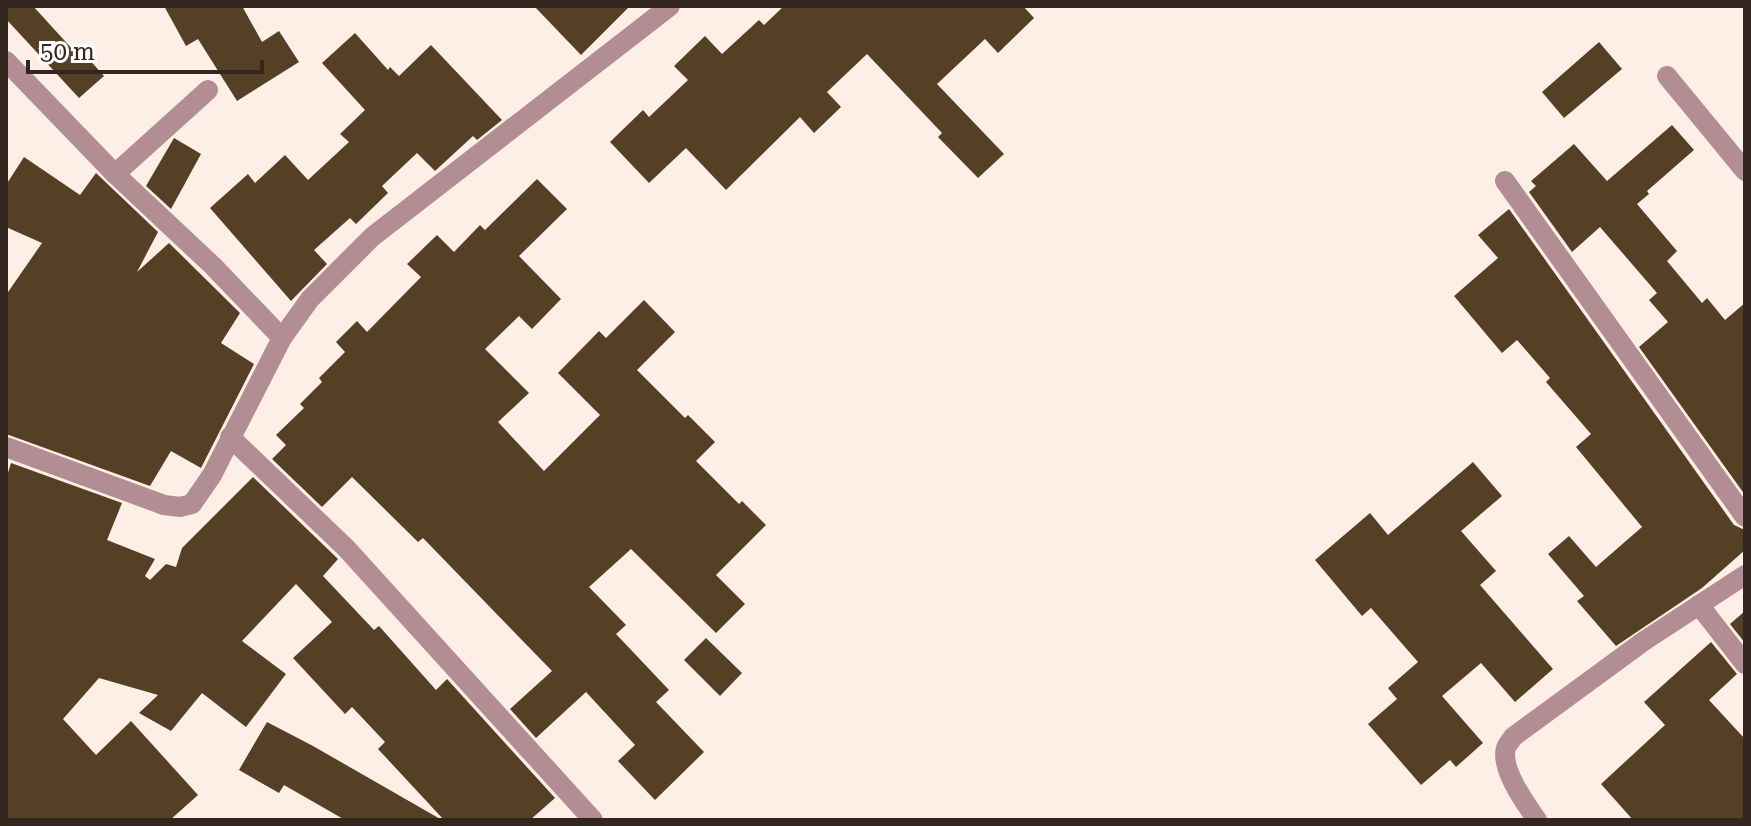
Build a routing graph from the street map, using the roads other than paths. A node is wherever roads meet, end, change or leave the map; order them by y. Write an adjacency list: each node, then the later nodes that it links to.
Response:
1 (670, 6): 8 (street)
2 (6, 61): 6 (street)
3 (1667, 76): 5 (street)
4 (208, 90): 6 (street)
5 (1745, 171)
6 (115, 174): 8 (street)
7 (1505, 181): 11 (street)
8 (282, 338): 9 (street)
9 (230, 437): 10 (street); 15 (street)
10 (6, 447)
11 (1745, 517)
12 (1745, 575): 13 (street)
13 (1699, 605): 14 (street); 16 (street)
14 (1745, 664)
15 (593, 820)
16 (1537, 820)

